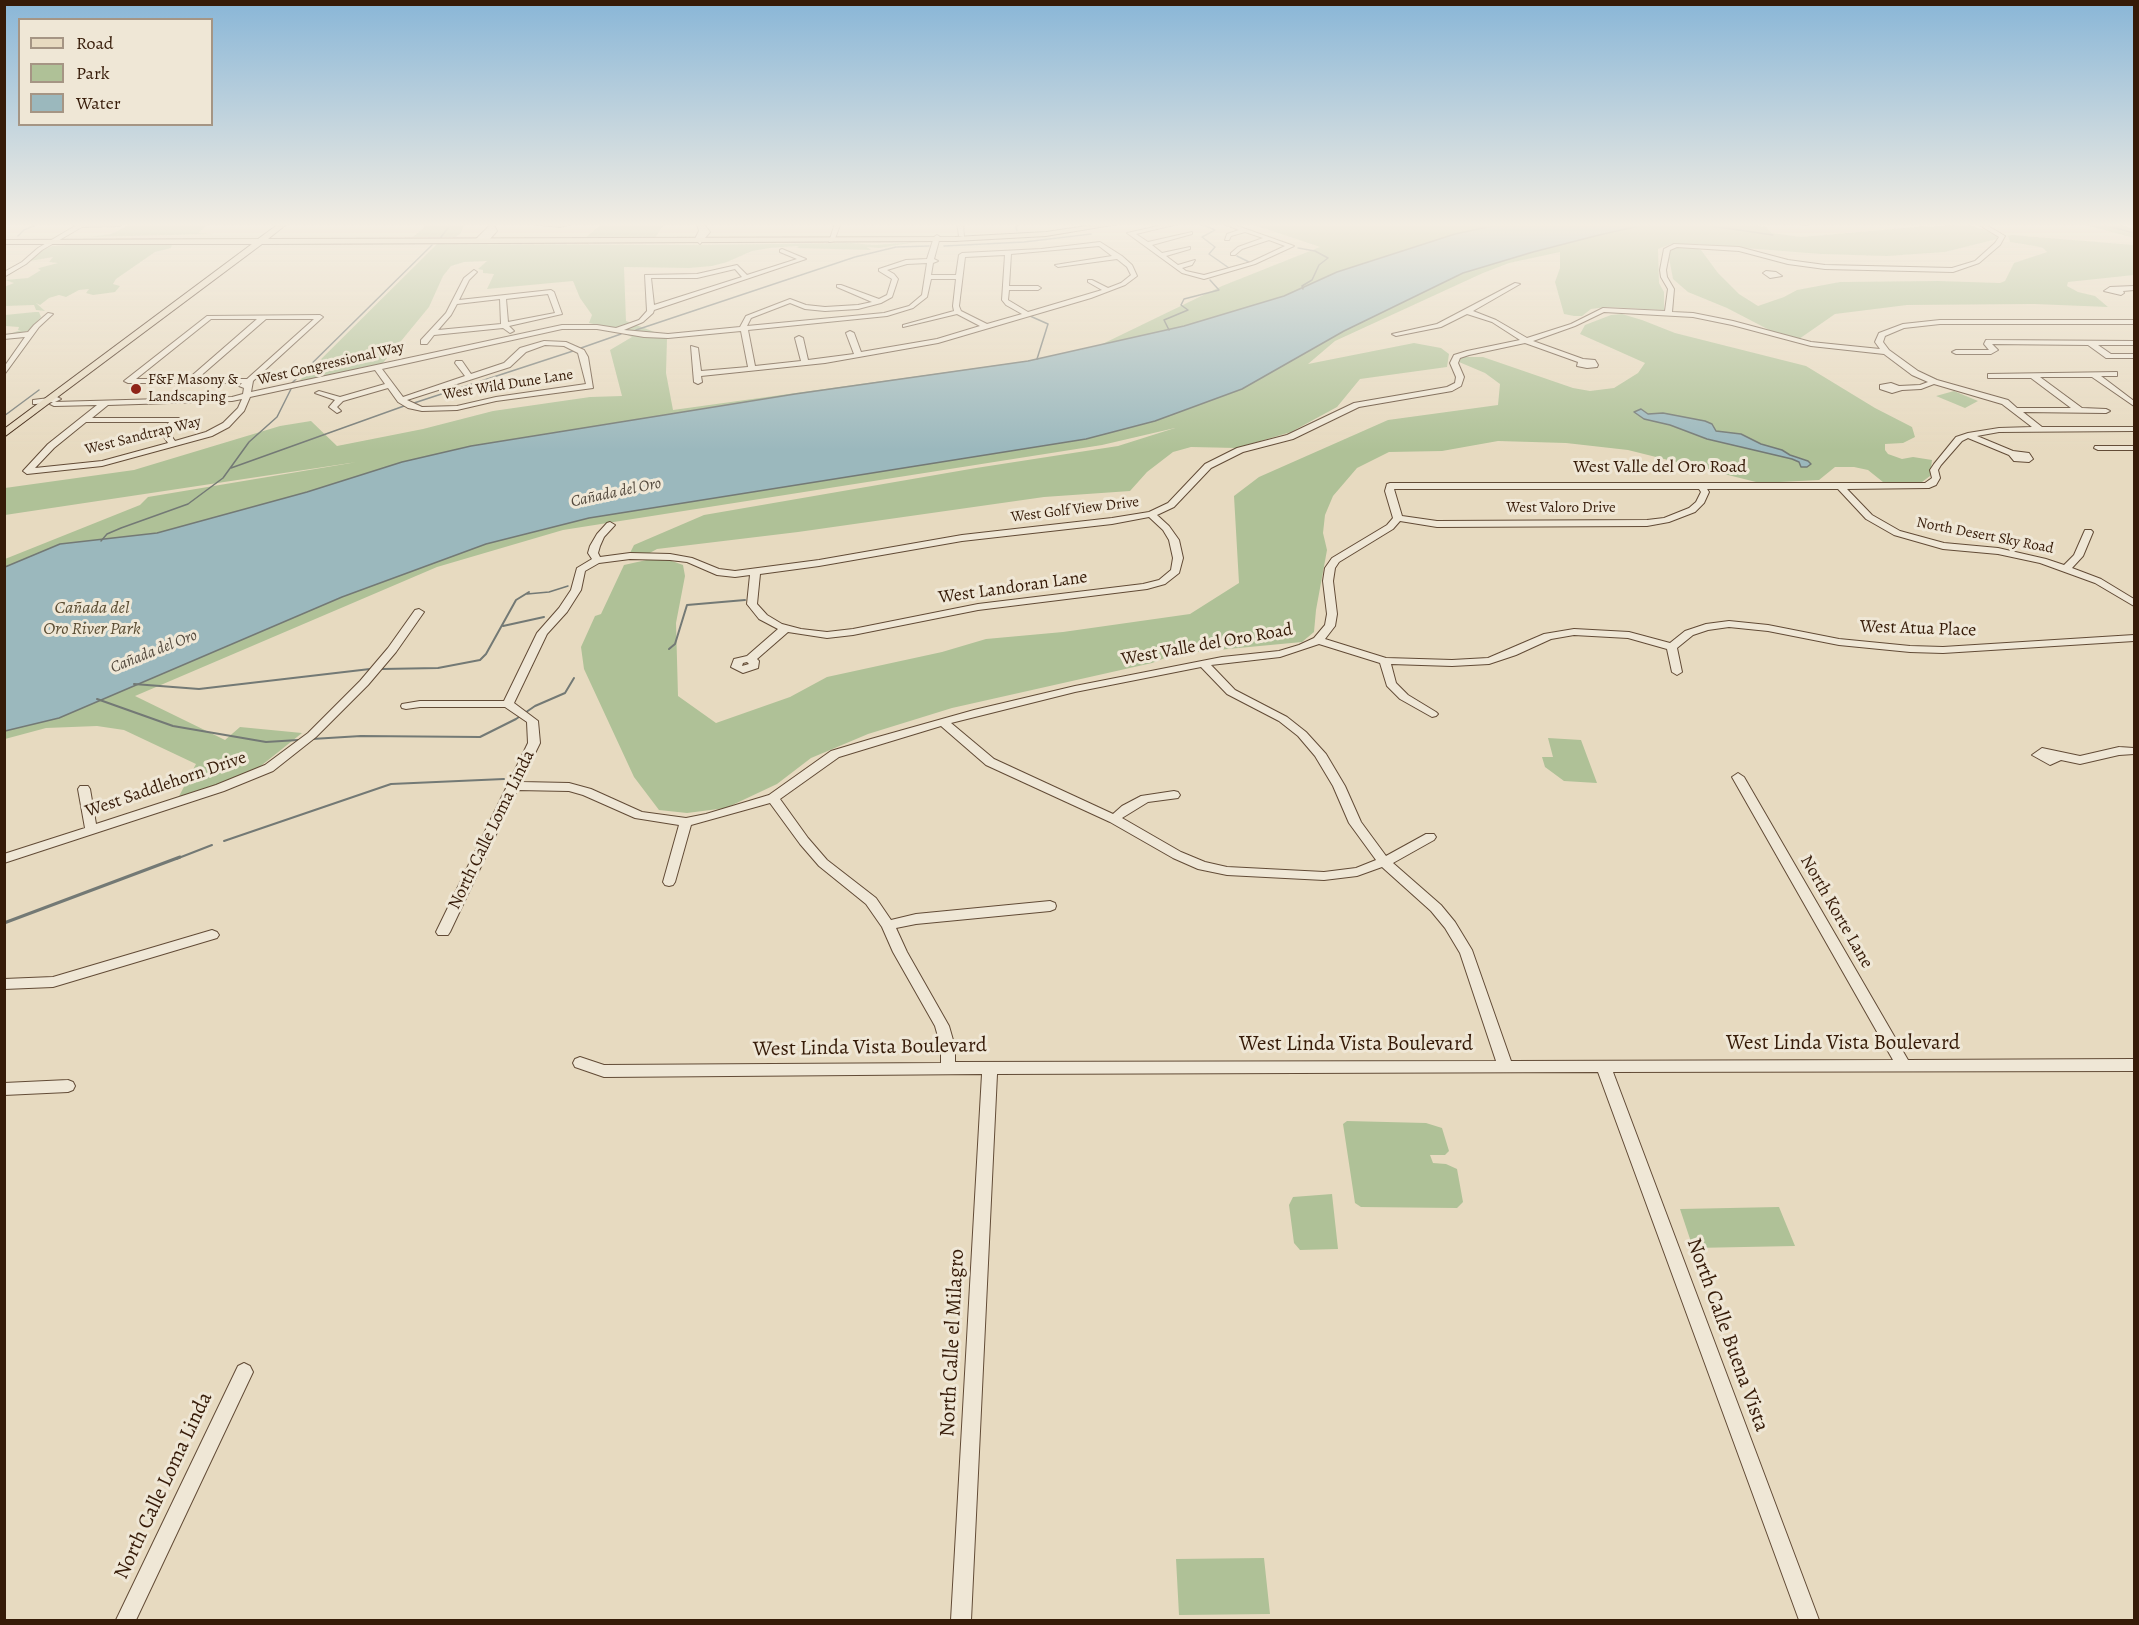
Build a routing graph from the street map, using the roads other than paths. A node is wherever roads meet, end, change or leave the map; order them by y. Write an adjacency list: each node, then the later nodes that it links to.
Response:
1 (503, 298): 27 (street)
2 (180, 299): 68 (main road)
3 (180, 299): 68 (main road)
4 (457, 299): 17 (street)
5 (493, 299): 17 (street)
6 (553, 299): 27 (street)
7 (651, 299): 19 (street)
8 (682, 299): 19 (street)
9 (871, 299): 18 (street)
10 (885, 299): 18 (street)
11 (923, 299): 31 (street, West Congressional Way)
12 (957, 299): 21 (street)
13 (1005, 299): 24 (street)
14 (1079, 299): 24 (street)
15 (1490, 299): 20 (street)
16 (1670, 299): 22 (street)
17 (456, 302): 32 (street)
18 (879, 302): 31 (street)
19 (652, 308): 30 (street)
20 (1467, 311): 35 (street); 39 (street)
21 (958, 312): 28 (street); 29 (street)
22 (1668, 313): 39 (street, West Golf View Drive); 44 (street, West Golf View Drive)
23 (50, 314): 34 (street)
24 (1028, 315): 29 (street)
25 (264, 317): 60 (street); 60 (street); 61 (street)
26 (2134, 322): 44 (street)
27 (505, 326): 32 (street); 36 (street)
28 (905, 326)
29 (987, 327): 46 (street)
30 (618, 330): 31 (street, West Congressional Way); 36 (street, West Congressional Way)
31 (744, 330): 52 (street)
32 (434, 333): 40 (street)
33 (850, 333): 46 (street)
34 (30, 334): 37 (street); 53 (street)
35 (1396, 334)
36 (515, 336): 51 (street, West Congressional Way)
37 (4, 337)
38 (799, 338): 50 (street)
39 (1527, 341): 48 (street); 90 (street, West Golf View Drive)
40 (424, 342)
41 (2090, 343): 42 (street); 45 (street); 47 (street)
42 (2134, 343)
43 (694, 348): 52 (street)
44 (1886, 352): 62 (street)
45 (1956, 352)
46 (859, 356): 50 (street)
47 (2134, 356)
48 (1581, 361)
49 (459, 363): 58 (street)
50 (805, 363): 52 (street)
51 (377, 367): 59 (street); 65 (street, West Congressional Way)
52 (752, 368)
53 (4, 374)
54 (2093, 374): 55 (street); 56 (street); 70 (street)
55 (2114, 374)
56 (2032, 375): 57 (street); 73 (street)
57 (1991, 376)
58 (470, 378): 67 (street); 67 (street, West Wild Dune Lane)
59 (389, 380): 66 (street); 67 (street)
60 (190, 381): 61 (street)
61 (249, 381): 65 (street)
62 (1934, 382): 63 (street); 71 (street)
63 (1897, 388)
64 (319, 393): 66 (street)
65 (248, 396): 69 (street, West Congressional Way); 81 (street, West Sandtrap Way)
66 (340, 399): 72 (street)
67 (401, 400)
68 (46, 402): 69 (street, West Congressional Way); 79 (main road)
69 (106, 402): 75 (street)
70 (2134, 404)
71 (2016, 410): 73 (street); 76 (street)
72 (337, 411)
73 (2080, 411): 74 (street)
74 (2106, 411)
75 (83, 420): 81 (street); 87 (street, West Sandtrap Way)
76 (2039, 429): 77 (street); 80 (street)
77 (2092, 429): 78 (street); 83 (street)
78 (2134, 429)
79 (5, 431)
80 (1968, 435): 86 (street); 89 (street, West Valle del Oro Road)
81 (173, 444): 87 (street, West Sandtrap Way)
82 (2098, 448): 83 (street)
83 (2118, 448): 84 (street)
84 (2134, 448)
85 (102, 451): 87 (street)
86 (2013, 454)
87 (102, 463)
88 (1701, 485): 89 (street, West Valle del Oro Road); 91 (street, West Valoro Drive); 91 (street, West Valle del Oro Road)
89 (1839, 485): 95 (street, North Desert Sky Road)
90 (1151, 514): 96 (street, West Golf View Drive); 99 (street, West Landoran Lane)
91 (1398, 518): 101 (street, West Valle del Oro Road)
92 (610, 525): 94 (street)
93 (2088, 532): 95 (street)
94 (597, 560): 96 (street, West Golf View Drive); 107 (street)
95 (2067, 568): 97 (street, North Desert Sky Road)
96 (754, 572): 99 (street, West Landoran Lane)
97 (2134, 603)
98 (419, 612): 120 (street, West Saddlehorn Drive)
99 (786, 628): 103 (street)
100 (2134, 638): 102 (street, West Atua Place)
101 (1318, 640): 104 (street); 105 (street, West Valle del Oro Road)
102 (1672, 646): 104 (street); 106 (street)
103 (750, 659)
104 (1385, 661): 109 (street)
105 (1204, 664): 110 (street, West Valle del Oro Road); 123 (street)
106 (1677, 672)
107 (508, 704): 108 (street); 114 (street, North Calle Loma Linda)
108 (406, 706)
109 (1432, 714)
110 (944, 723): 117 (street, West Valle del Oro Road); 118 (street)
111 (2134, 752): 112 (street)
112 (2055, 756)
113 (1738, 777): 131 (street, North Korte Lane)
114 (514, 786): 119 (street, West Valle del Oro Road); 127 (street, North Calle Loma Linda)
115 (84, 789): 120 (street)
116 (1174, 795): 118 (street)
117 (773, 798): 119 (street, West Valle del Oro Road); 126 (street)
118 (1114, 819): 123 (street)
119 (686, 822): 124 (street)
120 (91, 830): 122 (street, West Saddlehorn Drive)
121 (1430, 837): 123 (street)
122 (4, 859)
123 (1384, 861): 133 (street)
124 (669, 882)
125 (1050, 906): 126 (street)
126 (888, 925): 136 (street)
127 (443, 932)
128 (212, 935): 129 (street)
129 (4, 984)
130 (580, 1063): 136 (street, West Linda Vista Boulevard)
131 (1903, 1065): 132 (street, West Linda Vista Boulevard); 134 (street, West Linda Vista Boulevard)
132 (2134, 1065)
133 (1504, 1066): 134 (street, West Linda Vista Boulevard); 135 (street, West Linda Vista Boulevard)
134 (1603, 1066): 142 (street, North Calle Buena Vista)
135 (990, 1068): 136 (street, West Linda Vista Boulevard); 141 (street, North Calle el Milagro)
136 (948, 1069)
137 (69, 1086): 138 (street)
138 (4, 1089)
139 (244, 1372): 140 (street, North Calle Loma Linda)
140 (126, 1620)
141 (961, 1620)
142 (1809, 1620)

